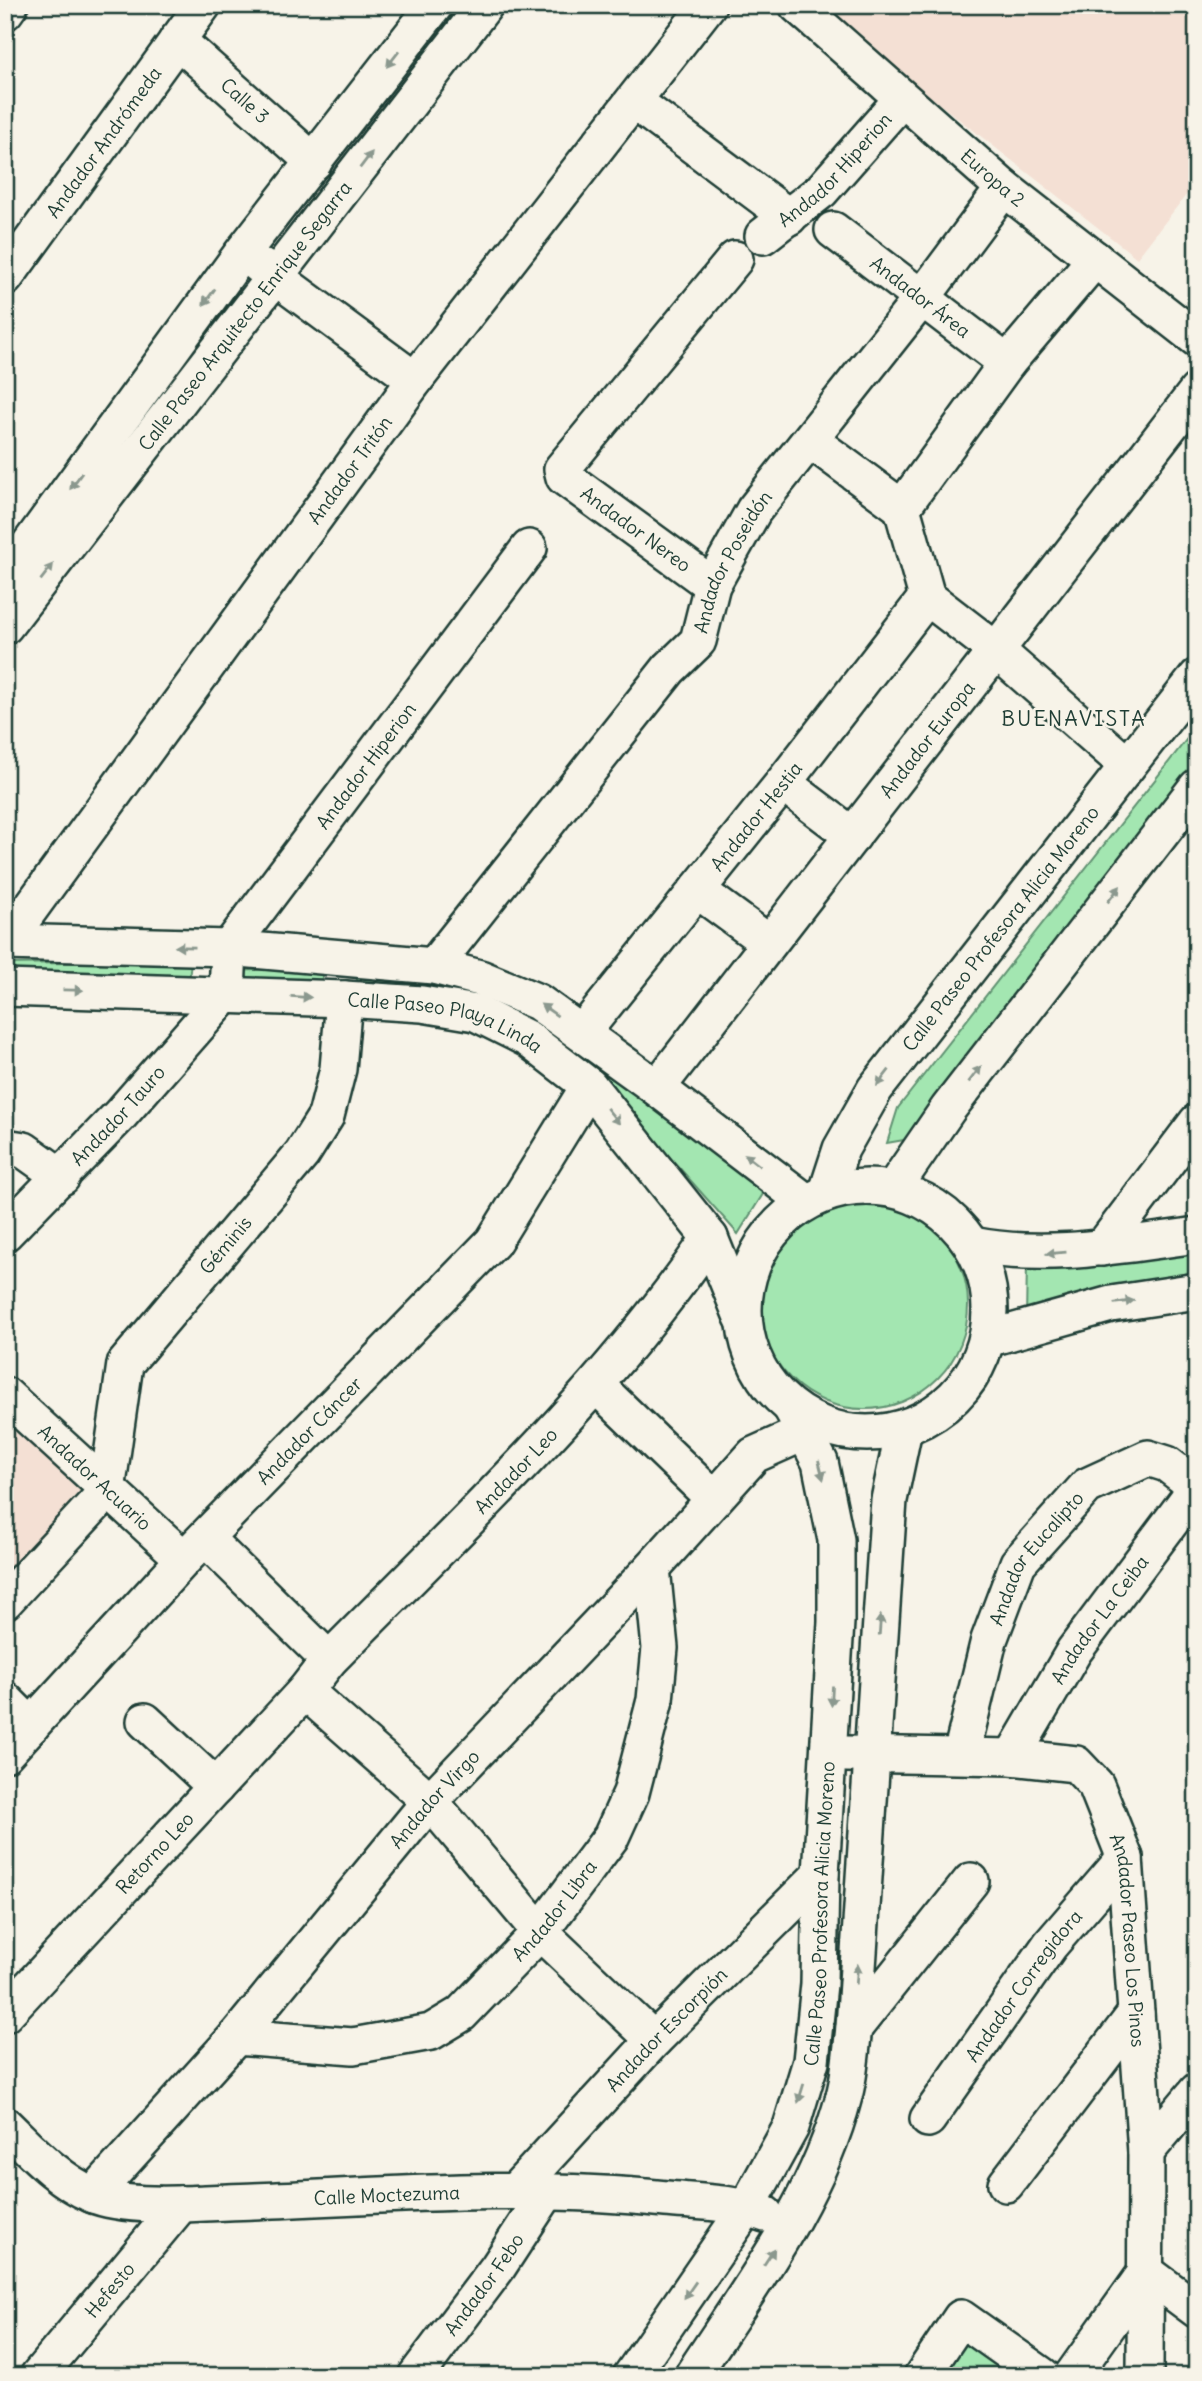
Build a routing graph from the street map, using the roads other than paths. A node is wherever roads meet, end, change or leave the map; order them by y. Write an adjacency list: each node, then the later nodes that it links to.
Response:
1 (10, 5): 7 (street)
2 (203, 5): 8 (street, Andador Andrómeda)
3 (435, 5): 11 (street, Calle Paseo Arquitecto Enrique Segarra, one-way to 11)
4 (485, 5): 18 (street, Calle Paseo Arquitecto Enrique Segarra, one-way to 4)
5 (708, 5): 10 (street, Andador Tritón)
6 (797, 5): 9 (street, Europa 2)
7 (5, 12)
8 (177, 40): 11 (street, Calle 3); 17 (street, Andador Andrómeda)
9 (902, 99): 10 (street, Andador Hiperion); 12 (street, Europa 2)
10 (635, 102): 22 (street, Andador Tritón)
11 (314, 162): 14 (street, Calle Paseo Arquitecto Enrique Segarra)
12 (1004, 188): 16 (street, Europa 2); 19 (street, Andador Poseidón)
13 (832, 230): 19 (street, Andador Área)
14 (242, 253): 18 (street); 27 (street, Calle Paseo Arquitecto Enrique Segarra, one-way to 27)
15 (735, 259): 28 (street, Andador Nereo)
16 (1095, 259): 20 (street, Europa 2); 21 (street)
17 (5, 278)
18 (276, 278): 22 (street); 30 (street, Calle Paseo Arquitecto Enrique Segarra, one-way to 18)
19 (922, 299): 21 (street, Andador Área); 24 (street, Andador Poseidón)
20 (1197, 339)
21 (1007, 363): 25 (street)
22 (415, 380): 38 (street, Andador Tritón)
23 (1197, 391): 31 (street, Andador Europa)
24 (810, 440): 25 (street); 28 (street, Andador Poseidón)
25 (902, 508): 29 (street)
26 (529, 548): 40 (street, Andador Hiperion)
27 (7, 573)
28 (712, 585): 41 (street, Andador Poseidón)
29 (927, 597): 31 (street); 34 (street, Andador Hestia)
30 (5, 626)
31 (997, 651): 33 (street); 36 (street, Andador Europa)
32 (1197, 677): 33 (street, Calle Paseo Profesora Alicia Moreno)
33 (1127, 765): 52 (street, Calle Paseo Profesora Alicia Moreno, one-way to 52)
34 (783, 783): 36 (street); 37 (street, Andador Hestia)
35 (1197, 787): 51 (street, one-way to 35)
36 (853, 836): 39 (street, Andador Europa)
37 (697, 890): 39 (street); 45 (street, Andador Hestia)
38 (6, 942): 40 (street, one-way to 38)
39 (769, 943): 47 (street, Andador Europa)
40 (229, 948): 41 (street); 43 (street)
41 (434, 966): 45 (street, one-way to 41)
42 (5, 988): 43 (street, Calle Paseo Playa Linda, one-way to 43)
43 (227, 993): 44 (street, Calle Paseo Playa Linda, one-way to 44); 50 (street, Andador Tauro)
44 (344, 999): 46 (street, Calle Paseo Playa Linda); 66 (street, Géminis)
45 (582, 1033): 47 (street)
46 (589, 1086): 55 (street, Calle Paseo Playa Linda, one-way to 55); 68 (street, Andador Cáncer)
47 (657, 1088): 52 (street, one-way to 47)
48 (1197, 1122): 57 (street)
49 (5, 1147): 50 (street)
50 (62, 1177): 53 (street, Andador Tauro)
51 (893, 1189): 52 (street); 56 (street)
52 (817, 1197): 59 (street)
53 (5, 1233)
54 (1197, 1236): 57 (street)
55 (710, 1238): 59 (street, Calle Paseo Playa Linda); 61 (street, Andador Leo)
56 (972, 1245): 57 (street, one-way to 56); 60 (street)
57 (1102, 1248)
58 (1197, 1291): 60 (street, one-way to 58)
59 (742, 1317): 63 (street)
60 (987, 1339): 64 (street)
61 (596, 1385): 67 (street); 71 (street, Andador Leo)
62 (5, 1395): 66 (street, Andador Acuario)
63 (797, 1421): 64 (street); 67 (street, Andador Virgo); 76 (street, Calle Paseo Profesora Alicia Moreno, one-way to 76)
64 (904, 1429): 78 (street, one-way to 64)
65 (1197, 1487): 79 (street, Andador Eucalipto); 80 (street, Andador La Ceiba)
66 (107, 1491): 68 (street, Andador Acuario); 70 (street)
67 (714, 1499): 69 (street, Andador Virgo)
68 (195, 1549): 71 (street, Andador Acuario); 75 (street, Andador Cáncer)
69 (652, 1568): 82 (street, Andador Virgo); 86 (street, Andador Libra)
70 (5, 1601)
71 (329, 1660): 72 (street, Andador Leo)
72 (305, 1691): 81 (street, Retorno Leo); 82 (street)
73 (5, 1700): 75 (street)
74 (145, 1721): 81 (street)
75 (31, 1726): 77 (street, Andador Cáncer)
76 (829, 1753): 78 (street, Andador Paseo Los Pinos); 84 (street, Calle Paseo Profesora Alicia Moreno)
77 (5, 1754)
78 (871, 1755): 79 (street, Andador Paseo Los Pinos); 89 (street, one-way to 78)
79 (961, 1755): 80 (street, Andador Paseo Los Pinos)
80 (1012, 1757): 83 (street, Andador Paseo Los Pinos)
81 (216, 1787): 88 (street, Retorno Leo)
82 (430, 1801): 86 (street); 90 (street, Andador Virgo)
83 (1125, 1858): 87 (street, Andador Paseo Los Pinos); 93 (street, Andador Corregidora)
84 (821, 1874): 91 (street, Andador Escorpión); 100 (street, Calle Paseo Profesora Alicia Moreno, one-way to 100)
85 (971, 1881): 89 (street)
86 (540, 1932): 90 (street, Andador Libra); 91 (street)
87 (1136, 2013): 95 (street, Andador Paseo Los Pinos); 96 (street)
88 (5, 2014)
89 (854, 2028): 101 (street)
90 (236, 2037): 98 (street, Andador Virgo)
91 (654, 2039): 97 (street, Andador Escorpión)
92 (1197, 2091): 95 (street)
93 (928, 2119)
94 (5, 2125): 98 (street, Calle Moctezuma)
95 (1146, 2152): 102 (street, Andador Paseo Los Pinos)
96 (1006, 2184)
97 (532, 2191): 99 (street, Calle Moctezuma); 100 (street, Calle Moctezuma); 105 (street, Andador Febo)
98 (93, 2195): 99 (street, Calle Moctezuma)
99 (181, 2204): 104 (street, Hefesto)
100 (747, 2207): 101 (street, Calle Moctezuma); 106 (street, Calle Paseo Profesora Alicia Moreno, one-way to 106)
101 (791, 2224): 107 (street, one-way to 101)
102 (1146, 2272): 103 (street); 110 (street); 111 (street, Andador Paseo Los Pinos)
103 (1197, 2310)
104 (38, 2376)
105 (416, 2376)
106 (631, 2376)
107 (692, 2376)
108 (922, 2376): 109 (street)
109 (1043, 2376)
110 (1072, 2376)
111 (1144, 2376)

